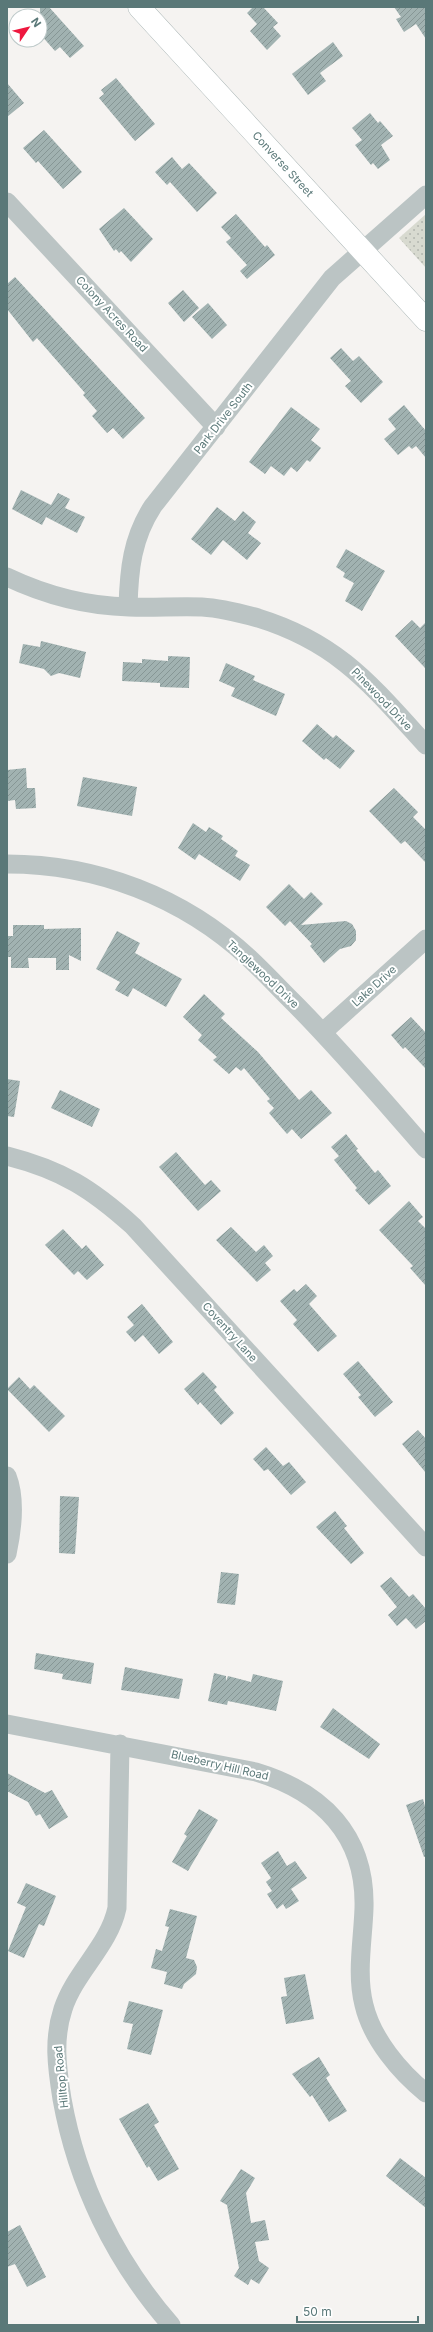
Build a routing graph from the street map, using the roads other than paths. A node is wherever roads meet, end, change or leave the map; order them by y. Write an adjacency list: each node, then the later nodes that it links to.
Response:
1 (140, 7): 4 (main road, Converse Street)
2 (426, 195): 4 (street, Park Drive South)
3 (7, 202): 6 (street, Colony Acres Road)
4 (362, 251): 5 (main road, Converse Street); 6 (street, Park Drive South)
5 (426, 320)
6 (216, 427): 8 (street, Park Drive South)
7 (7, 577): 8 (street, Pinewood Drive)
8 (128, 607): 9 (street, Pinewood Drive)
9 (426, 745)
10 (7, 864): 12 (street, Tanglewood Drive)
11 (426, 939): 12 (street, Lake Drive)
12 (323, 1032): 13 (street, Tanglewood Drive)
13 (426, 1149)
14 (7, 1156): 16 (street, Coventry Lane)
15 (7, 1476): 17 (street)
16 (426, 1547)
17 (7, 1554)
18 (7, 1724): 19 (street, Blueberry Hill Road)
19 (120, 1744): 20 (street, Blueberry Hill Road); 21 (street, Hilltop Road)
20 (426, 2093)
21 (172, 2325)

